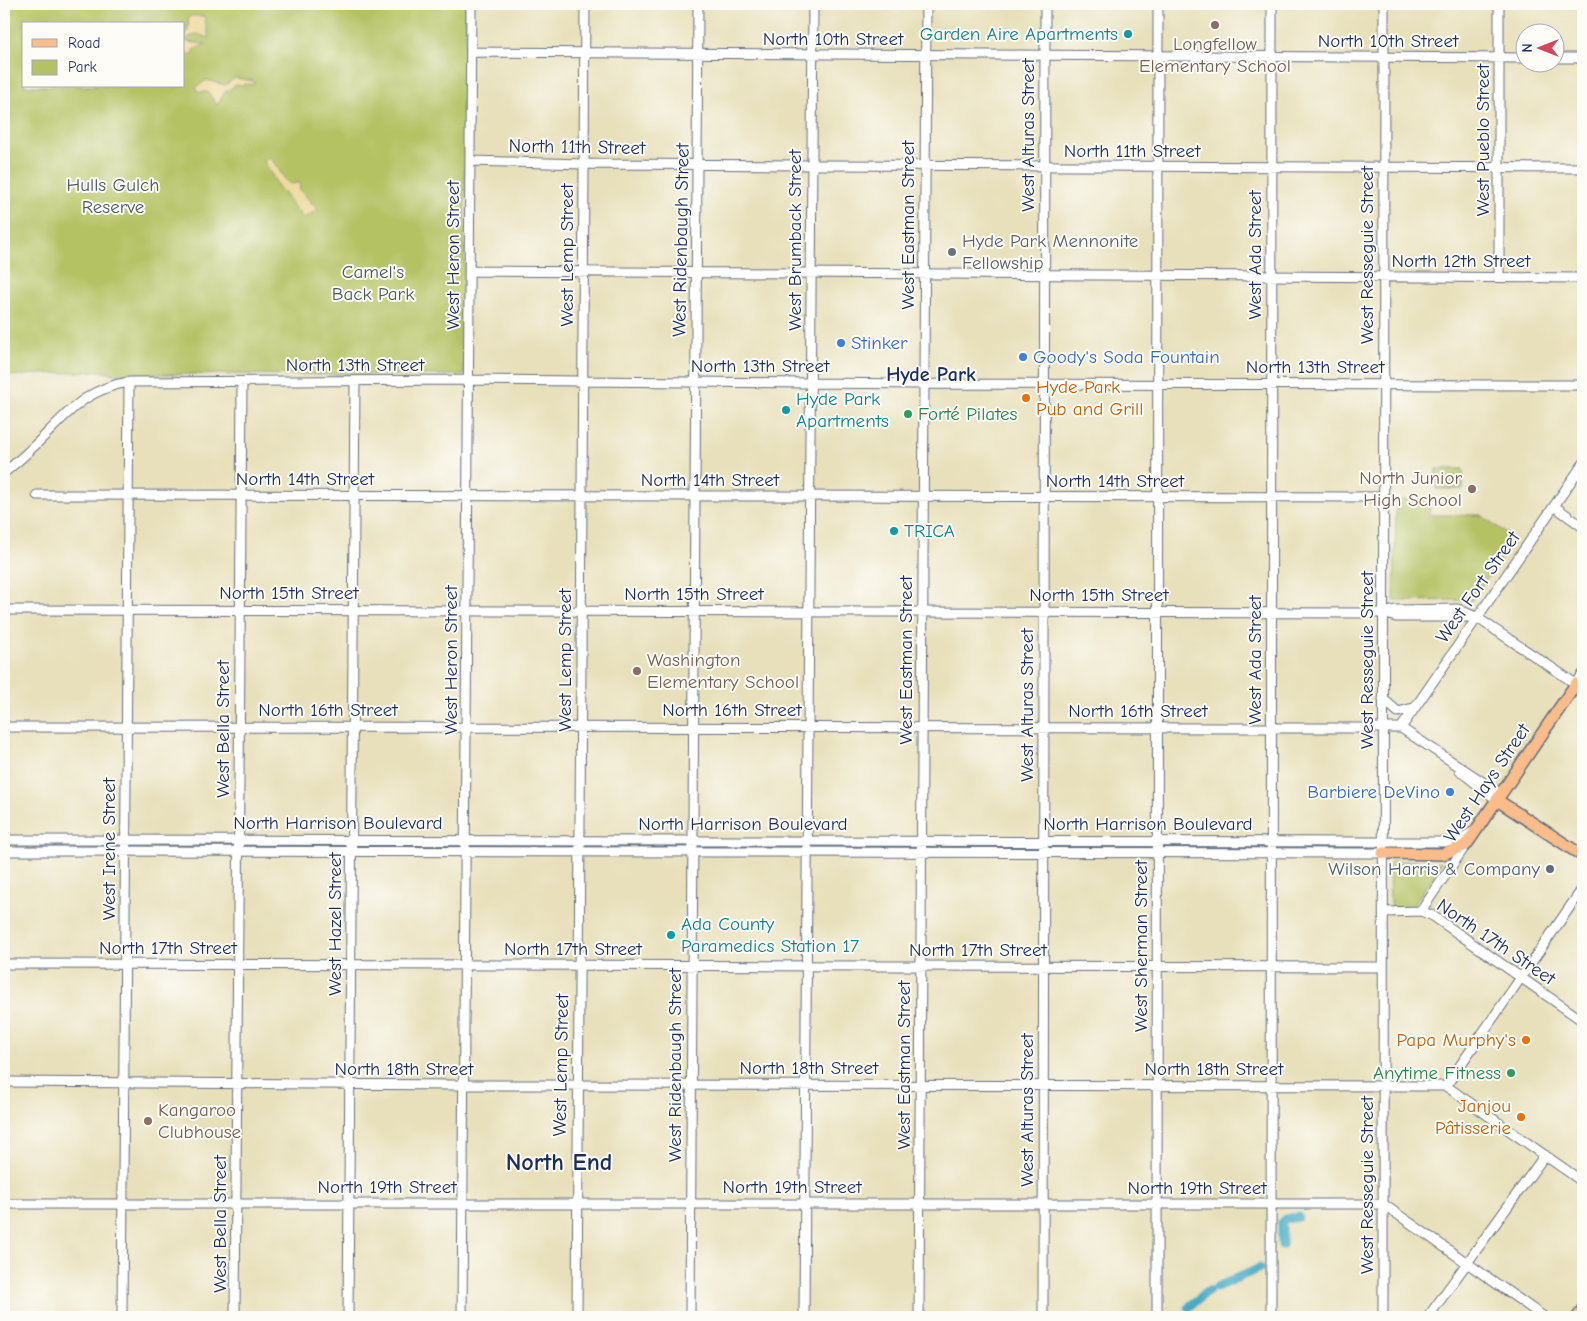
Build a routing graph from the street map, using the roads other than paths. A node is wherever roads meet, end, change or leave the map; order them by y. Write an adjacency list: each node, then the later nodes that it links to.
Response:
1 (471, 4): 11 (street, West Heron Street)
2 (585, 4): 12 (street, West Lemp Street)
3 (698, 4): 13 (street, West Ridenbaugh Street)
4 (813, 4): 14 (street, West Brumback Street)
5 (926, 4): 15 (street, West Eastman Street)
6 (1045, 4): 16 (street, West Alturas Street)
7 (1158, 4): 17 (street, West Sherman Street)
8 (1272, 4): 18 (street, West Ada Street)
9 (1384, 4): 19 (street, West Resseguie Street)
10 (1499, 4): 20 (street, West Pueblo Street)
11 (471, 52): 12 (street, North 10th Street); 24 (street, West Heron Street)
12 (585, 54): 13 (street, North 10th Street); 25 (street, West Lemp Street)
13 (698, 54): 14 (street, North 10th Street); 26 (street, West Ridenbaugh Street)
14 (812, 55): 15 (street, North 10th Street); 27 (street, West Brumback Street)
15 (925, 55): 16 (street, North 10th Street); 28 (street, West Eastman Street)
16 (1045, 56): 17 (street, North 10th Street); 29 (street, West Alturas Street)
17 (1158, 56): 18 (street, North 10th Street); 30 (street, West Sherman Street)
18 (1272, 57): 19 (street, North 10th Street); 31 (street, West Ada Street)
19 (1384, 58): 20 (street, North 10th Street); 32 (street, West Resseguie Street)
20 (1499, 58): 21 (street, North 10th Street); 33 (street, West Pueblo Street)
21 (1514, 58)
22 (1564, 58): 23 (street)
23 (1583, 58)
24 (470, 161): 25 (street, North 11th Street); 35 (street, West Heron Street)
25 (584, 164): 26 (street, North 11th Street); 36 (street, West Lemp Street)
26 (698, 164): 27 (street, North 11th Street); 37 (street, West Ridenbaugh Street)
27 (812, 165): 28 (street, North 11th Street); 38 (street, West Brumback Street)
28 (925, 166): 29 (street, North 11th Street); 39 (street, West Eastman Street)
29 (1044, 166): 30 (street, North 11th Street); 40 (street, West Alturas Street)
30 (1158, 167): 31 (street, North 11th Street); 41 (street, West Sherman Street)
31 (1272, 167): 32 (street, North 11th Street); 42 (street, West Ada Street)
32 (1384, 168): 33 (street, North 11th Street); 43 (street, West Resseguie Street)
33 (1499, 168): 34 (street, North 11th Street); 44 (street, West Pueblo Street)
34 (1583, 168)
35 (470, 271): 36 (street, North 12th Street); 46 (street, West Heron Street)
36 (584, 272): 37 (street, North 12th Street); 48 (street, West Lemp Street)
37 (697, 272): 38 (street, North 12th Street); 49 (street, West Ridenbaugh Street)
38 (811, 273): 39 (street, North 12th Street); 52 (street, West Brumback Street)
39 (924, 274): 40 (street, North 12th Street); 56 (street, West Eastman Street)
40 (1044, 274): 41 (street, North 12th Street); 53 (street, West Alturas Street)
41 (1158, 275): 42 (street, North 12th Street); 54 (street, West Sherman Street)
42 (1272, 276): 43 (street, North 12th Street); 55 (street, West Ada Street)
43 (1383, 276): 44 (street, North 12th Street); 57 (street, West Resseguie Street)
44 (1499, 277): 45 (street, North 12th Street)
45 (1583, 278)
46 (469, 380): 47 (street, North 13th Street); 48 (street, North 13th Street); 65 (street, West Heron Street)
47 (354, 381): 51 (street, North 13th Street); 64 (street, West Hazel Street)
48 (583, 381): 49 (street, North 13th Street); 66 (street, West Lemp Street)
49 (695, 381): 52 (street, North 13th Street); 67 (street, West Ridenbaugh Street)
50 (129, 382): 51 (street, North 13th Street); 60 (street, North 13th Street); 62 (street, West Irene Street)
51 (242, 382): 63 (street, West Bella Street)
52 (811, 382): 56 (street, North 13th Street); 68 (street, West Brumback Street)
53 (1044, 383): 54 (street, North 13th Street); 56 (street, North 13th Street); 70 (street, West Alturas Street)
54 (1158, 383): 55 (street, North 13th Street); 71 (street, West Sherman Street)
55 (1271, 383): 57 (street, North 13th Street); 72 (street, West Ada Street)
56 (923, 384): 69 (street, West Eastman Street)
57 (1383, 384): 58 (street, North 13th Street); 73 (street, West Resseguie Street)
58 (1583, 385)
59 (1583, 464): 74 (street, West Fort Street)
60 (4, 473)
61 (37, 495): 62 (street, North 14th Street)
62 (128, 496): 63 (street, North 14th Street); 77 (street, West Irene Street)
63 (241, 496): 64 (street, North 14th Street); 79 (street, West Bella Street)
64 (354, 496): 65 (street, North 14th Street); 80 (street, West Hazel Street)
65 (468, 496): 66 (street, North 14th Street); 78 (street, West Heron Street)
66 (582, 496): 67 (street, North 14th Street); 81 (street, West Lemp Street)
67 (695, 496): 68 (street, North 14th Street); 82 (street, West Ridenbaugh Street)
68 (810, 496): 69 (street, North 14th Street); 83 (street, West Brumback Street)
69 (923, 497): 70 (street, North 14th Street); 84 (street, West Eastman Street)
70 (1044, 497): 71 (street, North 14th Street); 85 (street, West Alturas Street)
71 (1158, 497): 72 (street, North 14th Street); 86 (street, West Sherman Street)
72 (1271, 497): 73 (street, North 14th Street); 87 (street, West Ada Street)
73 (1383, 497): 88 (street, West Resseguie Street)
74 (1554, 506): 75 (street); 89 (street, West Fort Street)
75 (1583, 526)
76 (4, 610): 77 (street, North 15th Street)
77 (127, 610): 79 (street, North 15th Street); 95 (street, West Irene Street)
78 (467, 610): 80 (street, North 15th Street); 81 (street, North 15th Street); 98 (street, West Heron Street)
79 (240, 611): 80 (street, North 15th Street); 96 (street, West Bella Street)
80 (353, 611): 97 (street, West Hazel Street)
81 (581, 612): 82 (street, North 15th Street); 99 (street, West Lemp Street)
82 (694, 612): 83 (street, North 15th Street); 100 (street, West Ridenbaugh Street)
83 (809, 612): 84 (street, North 15th Street); 101 (street, West Brumback Street)
84 (922, 612): 85 (street, North 15th Street); 102 (street, West Eastman Street)
85 (1044, 613): 86 (street, North 15th Street); 103 (street, West Alturas Street)
86 (1157, 613): 87 (street, North 15th Street); 104 (street, West Sherman Street)
87 (1271, 613): 88 (street, North 15th Street); 106 (street, West Ada Street)
88 (1383, 613): 89 (street, North 15th Street); 92 (street, West Resseguie Street)
89 (1476, 617): 91 (street); 93 (street, West Fort Street)
90 (1583, 674): 91 (street, West Hays Street)
91 (1580, 687): 108 (main road, West Hays Street)
92 (1383, 699): 93 (street); 107 (street, West Resseguie Street)
93 (1415, 706): 105 (street, West Fort Street)
94 (4, 727): 95 (street, North 16th Street)
95 (126, 727): 96 (street, North 16th Street); 111 (street, West Irene Street)
96 (239, 727): 97 (street, North 16th Street); 112 (street, West Bella Street)
97 (352, 727): 98 (street, North 16th Street); 113 (street, West Hazel Street)
98 (466, 727): 99 (street, North 16th Street); 114 (street, West Heron Street)
99 (580, 728): 100 (street, North 16th Street); 115 (street, West Lemp Street)
100 (693, 728): 101 (street, North 16th Street); 116 (street, West Ridenbaugh Street)
101 (808, 728): 102 (street, North 16th Street); 117 (street, West Brumback Street)
102 (922, 728): 103 (street, North 16th Street); 118 (street, West Eastman Street)
103 (1044, 728): 104 (street, North 16th Street); 119 (street, West Alturas Street)
104 (1157, 728): 106 (street, North 16th Street); 120 (street, West Sherman Street)
105 (1401, 728): 107 (street, North 16th Street); 108 (street)
106 (1271, 729): 107 (street, North 16th Street); 121 (street, West Ada Street)
107 (1383, 729): 123 (street, West Resseguie Street)
108 (1499, 797): 109 (main road, West Hays Street); 136 (main road)
109 (1477, 828): 122 (main road, West Hays Street); 123 (street, North Harrison Boulevard)
110 (4, 840): 111 (street, North Harrison Boulevard)
111 (126, 840): 112 (street, North Harrison Boulevard); 126 (street, West Irene Street)
112 (239, 840): 113 (street, North Harrison Boulevard); 124 (street, West Bella Street)
113 (352, 840): 114 (street, North Harrison Boulevard); 127 (street, West Hazel Street)
114 (466, 841): 115 (street, North Harrison Boulevard); 128 (street, West Heron Street)
115 (580, 841): 116 (street, North Harrison Boulevard); 129 (street, West Lemp Street)
116 (692, 841): 117 (street, North Harrison Boulevard); 130 (street, West Ridenbaugh Street)
117 (807, 842): 118 (street, North Harrison Boulevard); 132 (street, West Brumback Street)
118 (921, 842): 119 (street, North Harrison Boulevard); 133 (street, West Eastman Street)
119 (1044, 842): 120 (street, North Harrison Boulevard); 134 (street, West Alturas Street)
120 (1157, 842): 121 (street, North Harrison Boulevard); 131 (street, West Sherman Street)
121 (1270, 842): 123 (street, North Harrison Boulevard); 135 (street, West Ada Street)
122 (1466, 845): 123 (main road, North Harrison Boulevard); 138 (street, West Hays Street)
123 (1383, 848): 135 (street, North Harrison Boulevard); 139 (street, West Resseguie Street)
124 (238, 850): 126 (street, North Harrison Boulevard); 127 (street, North Harrison Boulevard); 142 (street, West Bella Street)
125 (4, 851): 126 (street, North Harrison Boulevard)
126 (125, 851): 141 (street, West Irene Street)
127 (352, 851): 128 (street, North Harrison Boulevard); 145 (street, West Hazel Street)
128 (466, 851): 129 (street, North Harrison Boulevard); 143 (street, West Heron Street)
129 (580, 852): 130 (street, North Harrison Boulevard); 144 (street, West Lemp Street)
130 (692, 852): 132 (street, North Harrison Boulevard); 146 (street, West Ridenbaugh Street)
131 (1157, 852): 134 (street, North Harrison Boulevard); 135 (street, North Harrison Boulevard); 150 (street, West Sherman Street)
132 (807, 853): 133 (street, North Harrison Boulevard); 147 (street, West Brumback Street)
133 (921, 853): 134 (street, North Harrison Boulevard); 148 (street, West Eastman Street)
134 (1044, 853): 149 (street, West Alturas Street)
135 (1270, 853): 151 (street, West Ada Street)
136 (1583, 856)
137 (1583, 888): 153 (street)
138 (1421, 911): 139 (street, North 17th Street); 153 (street, North 17th Street)
139 (1384, 912): 152 (street, West Resseguie Street)
140 (4, 964): 141 (street, North 17th Street)
141 (125, 964): 142 (street, North 17th Street); 156 (street, West Irene Street)
142 (238, 965): 145 (street, North 17th Street); 157 (street, West Bella Street)
143 (465, 965): 144 (street, North 17th Street); 145 (street, North 17th Street); 161 (street, West Heron Street)
144 (579, 965): 146 (street, North 17th Street); 158 (street, West Lemp Street)
145 (351, 966): 160 (street, West Hazel Street)
146 (692, 966): 147 (street, North 17th Street); 159 (street, West Ridenbaugh Street)
147 (806, 966): 148 (street, North 17th Street); 162 (street, West Brumback Street)
148 (920, 966): 149 (street, North 17th Street); 163 (street, West Eastman Street)
149 (1043, 966): 150 (street, North 17th Street); 164 (street, West Alturas Street)
150 (1157, 966): 151 (street, North 17th Street); 165 (street, West Sherman Street)
151 (1271, 966): 152 (street, North 17th Street); 166 (street, West Ada Street)
152 (1383, 967): 167 (street, West Resseguie Street)
153 (1521, 977): 154 (street, North 17th Street); 168 (street)
154 (1583, 1021)
155 (4, 1082): 156 (street, North 18th Street)
156 (124, 1083): 157 (street, North 18th Street); 177 (street, West Irene Street)
157 (237, 1084): 160 (street, North 18th Street); 171 (street, West Bella Street)
158 (578, 1084): 159 (street, North 18th Street); 161 (street, North 18th Street); 173 (street, West Lemp Street)
159 (691, 1084): 162 (street, North 18th Street); 174 (street, West Ridenbaugh Street)
160 (350, 1085): 161 (street, North 18th Street); 172 (street, West Hazel Street)
161 (464, 1085): 178 (street, West Heron Street)
162 (806, 1085): 163 (street, North 18th Street); 175 (street, West Brumback Street)
163 (920, 1085): 164 (street, North 18th Street); 179 (street, West Eastman Street)
164 (1043, 1085): 165 (street, North 18th Street); 180 (street, West Alturas Street)
165 (1157, 1085): 166 (street, North 18th Street); 181 (street, West Sherman Street)
166 (1271, 1085): 167 (street, North 18th Street); 182 (street, West Ada Street)
167 (1383, 1085): 168 (street, North 18th Street); 183 (street, West Resseguie Street)
168 (1446, 1086): 169 (street)
169 (1544, 1155): 170 (street); 184 (street)
170 (1583, 1182)
171 (236, 1203): 172 (street, North 19th Street); 177 (street, North 19th Street); 187 (street, West Bella Street)
172 (349, 1203): 178 (street, North 19th Street); 188 (street, West Hazel Street)
173 (577, 1203): 174 (street, North 19th Street); 178 (street, North 19th Street); 190 (street, West Lemp Street)
174 (690, 1203): 175 (street, North 19th Street); 191 (street, West Ridenbaugh Street)
175 (805, 1203): 179 (street, North 19th Street); 192 (street, West Brumback Street)
176 (4, 1204): 177 (street, North 19th Street)
177 (123, 1204): 186 (street, West Irene Street)
178 (463, 1204): 189 (street, West Heron Street)
179 (919, 1204): 180 (street, North 19th Street); 193 (street, West Eastman Street)
180 (1043, 1204): 181 (street, North 19th Street); 194 (street, West Alturas Street)
181 (1157, 1204): 182 (street, North 19th Street); 195 (street, West Sherman Street)
182 (1271, 1204): 183 (street, North 19th Street); 196 (street, West Ada Street)
183 (1383, 1204): 184 (street); 197 (street, West Resseguie Street)
184 (1466, 1263): 198 (street); 199 (street)
185 (1583, 1309): 200 (main road)
186 (122, 1317)
187 (235, 1317)
188 (348, 1317)
189 (462, 1317)
190 (576, 1317)
191 (690, 1317)
192 (804, 1317)
193 (919, 1317)
194 (1043, 1317)
195 (1157, 1317)
196 (1271, 1317)
197 (1383, 1317)
198 (1428, 1317)
199 (1544, 1317)
200 (1578, 1317)

